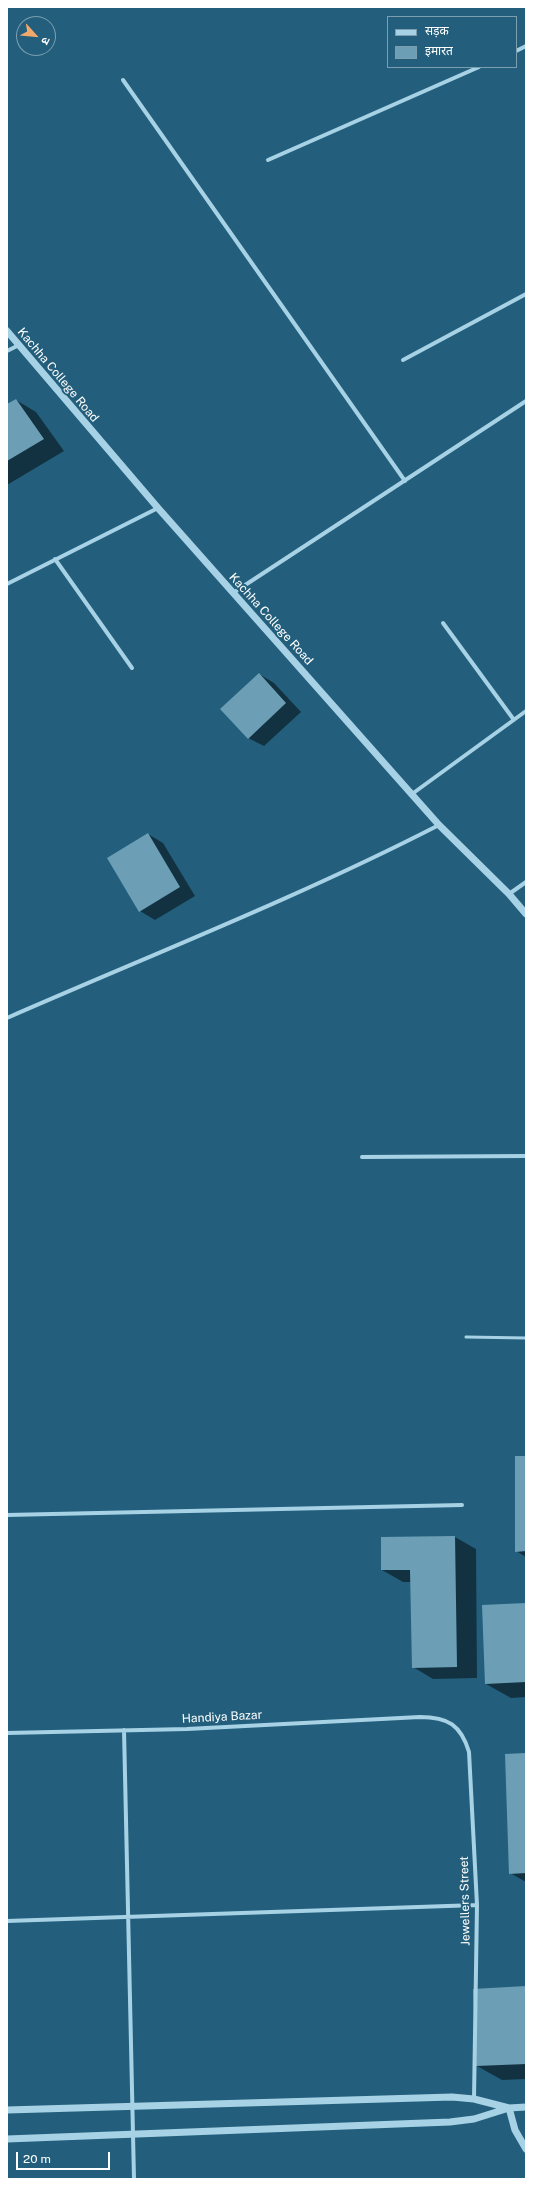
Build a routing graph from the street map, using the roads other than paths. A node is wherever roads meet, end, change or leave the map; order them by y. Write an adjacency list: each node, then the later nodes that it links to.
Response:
1 (526, 46): 2 (street)
2 (517, 50)
3 (477, 68): 5 (street)
4 (123, 80): 12 (street)
5 (268, 160)
6 (526, 294): 10 (street)
7 (7, 331): 8 (street, Kachha College Road)
8 (18, 345): 9 (street); 13 (street, Kachha College Road)
9 (7, 351)
10 (403, 360)
11 (526, 401): 12 (street)
12 (405, 481): 16 (street)
13 (158, 508): 14 (street); 16 (street, Kachha College Road)
14 (55, 560): 15 (street); 18 (street)
15 (7, 584)
16 (234, 593): 21 (street, Kachha College Road)
17 (443, 622): 20 (street)
18 (132, 668)
19 (526, 711): 20 (street)
20 (514, 720): 21 (street)
21 (412, 794): 22 (street, Kachha College Road)
22 (439, 825): 24 (street, Kachha College Road); 26 (street)
23 (526, 882): 24 (street)
24 (509, 894): 25 (street, Kachha College Road)
25 (526, 914)
26 (7, 1018)
27 (526, 1156): 28 (street)
28 (362, 1157)
29 (466, 1336): 30 (lane)
30 (526, 1338)
31 (462, 1505): 32 (street)
32 (7, 1515)
33 (437, 1717): 34 (street, Handiya Bazar); 36 (street, Jewellers Street)
34 (124, 1730): 35 (street, Handiya Bazar); 37 (street)
35 (7, 1733)
36 (477, 1905): 37 (street); 39 (street, Jewellers Street)
37 (128, 1917): 38 (street); 40 (street)
38 (7, 1921)
39 (474, 2099): 40 (street); 42 (street)
40 (133, 2105): 43 (street); 44 (street)
41 (526, 2107): 42 (street)
42 (509, 2108): 44 (street); 46 (street)
43 (7, 2110)
44 (133, 2133): 45 (street); 47 (street)
45 (7, 2139)
46 (526, 2149)
47 (134, 2179)

